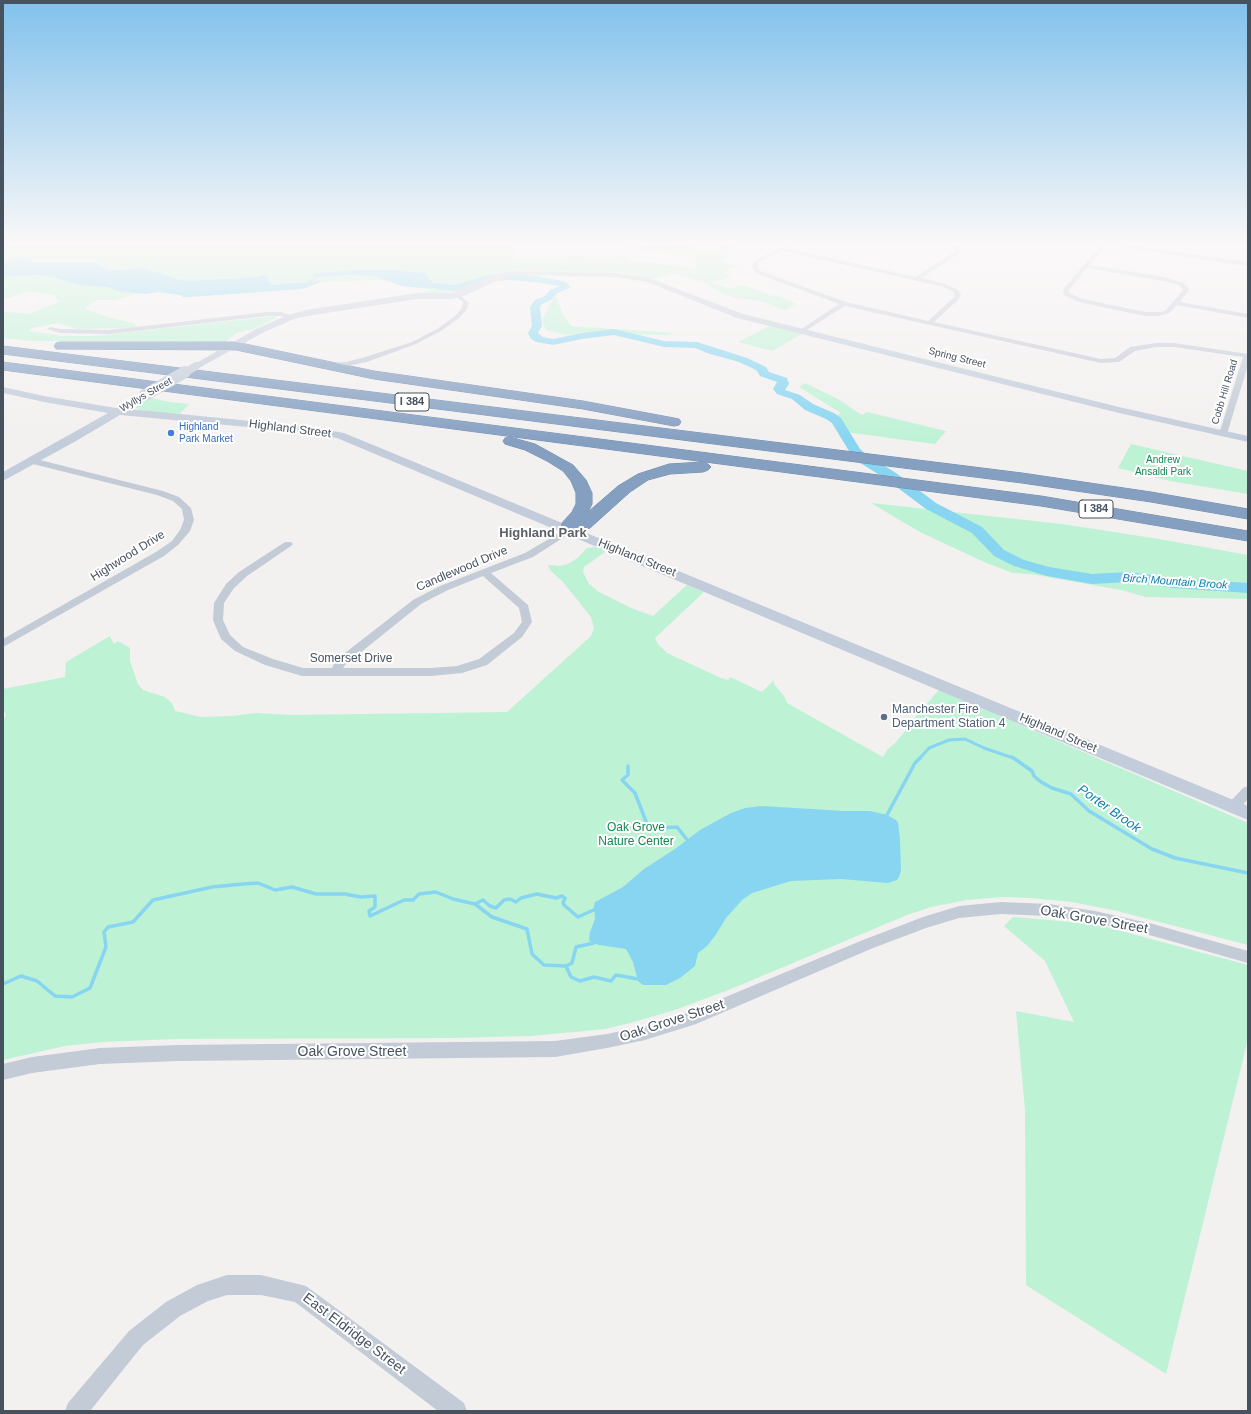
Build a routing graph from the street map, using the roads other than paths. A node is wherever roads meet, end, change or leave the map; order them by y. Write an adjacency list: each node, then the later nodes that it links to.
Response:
1 (315, 311): 11 (street, Spring Street)
2 (462, 311): 19 (street)
3 (725, 311): 14 (street, Spring Street)
4 (833, 311): 14 (street)
5 (875, 311): 12 (street)
6 (942, 311): 12 (street)
7 (1131, 311): 8 (street)
8 (1168, 311)
9 (1223, 311): 10 (street)
10 (1248, 316)
11 (291, 317): 13 (street, Spring Street); 16 (street, Wyllys Street)
12 (929, 323): 18 (street)
13 (50, 329)
14 (802, 331): 24 (street, Spring Street)
15 (3, 342): 16 (highway)
16 (232, 346): 19 (highway); 22 (street, Wyllys Street, bridge)
17 (3, 350): 26 (highway, I 384)
18 (1248, 356): 24 (street, Cobb Hill Road)
19 (324, 365): 26 (highway)
20 (3, 366): 23 (highway, I 384)
21 (3, 390): 22 (street, Highland Street)
22 (116, 411): 27 (street, Wyllys Street); 31 (street, Highland Street)
23 (402, 418): 29 (highway, I 384); 31 (highway)
24 (1223, 434): 25 (street, Spring Street)
25 (1248, 439)
26 (818, 450): 30 (highway, I 384)
27 (32, 461): 28 (street, Wyllys Street); 35 (street, Highwood Drive)
28 (3, 477)
29 (854, 479): 31 (highway); 32 (highway, I 384)
30 (1248, 514)
31 (569, 530): 34 (street, Candlewood Drive); 38 (street, Highland Street)
32 (1248, 536)
33 (288, 544): 36 (street, Somerset Drive)
34 (484, 573): 36 (street, Candlewood Drive); 36 (street, Somerset Drive)
35 (3, 644)
36 (336, 672)
37 (1248, 791): 38 (street)
38 (1233, 807): 39 (street, Highland Street)
39 (1248, 813)
40 (1248, 957): 41 (street, Oak Grove Street)
41 (3, 1072)
42 (76, 1411): 43 (street, East Eldridge Street)
43 (456, 1411)

